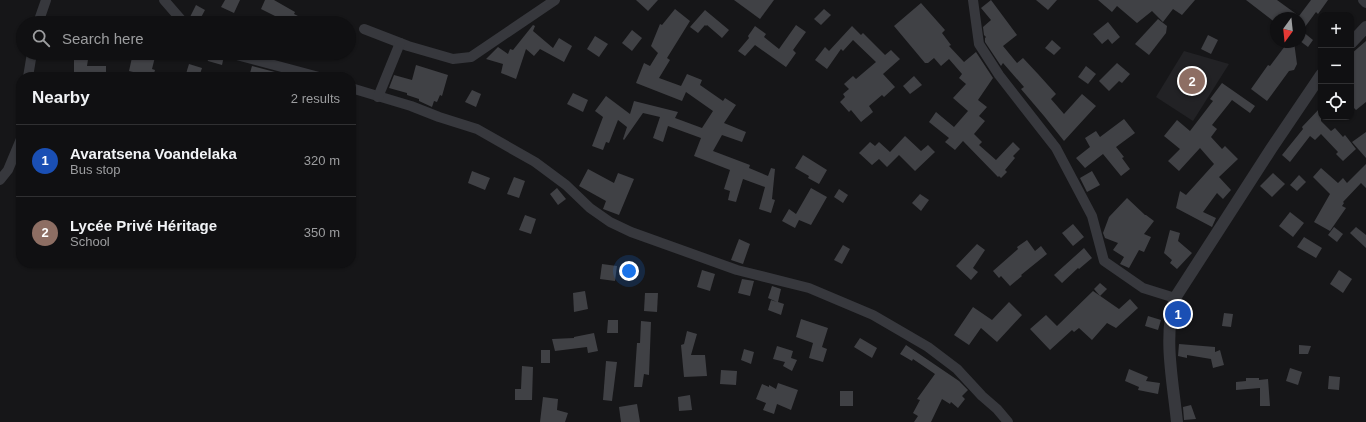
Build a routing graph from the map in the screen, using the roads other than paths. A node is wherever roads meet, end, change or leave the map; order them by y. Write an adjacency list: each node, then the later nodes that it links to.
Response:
1 (46, 0): 7 (street)
2 (164, 0): 8 (street)
3 (555, 0): 12 (street)
4 (973, 0): 22 (street)
5 (1363, 0): 6 (street)
6 (1366, 3)
7 (40, 16)
8 (178, 16)
9 (1366, 26): 11 (street)
10 (364, 29): 12 (street)
11 (1354, 40)
12 (400, 43): 19 (street)
13 (31, 60): 15 (street)
14 (255, 60): 16 (street)
15 (29, 72)
16 (300, 72)
17 (1318, 79): 22 (street)
18 (356, 90): 19 (street)
19 (378, 97): 23 (street)
20 (16, 152): 21 (street)
21 (0, 180)
22 (1175, 298): 24 (street)
23 (1008, 422)
24 (1177, 422)

